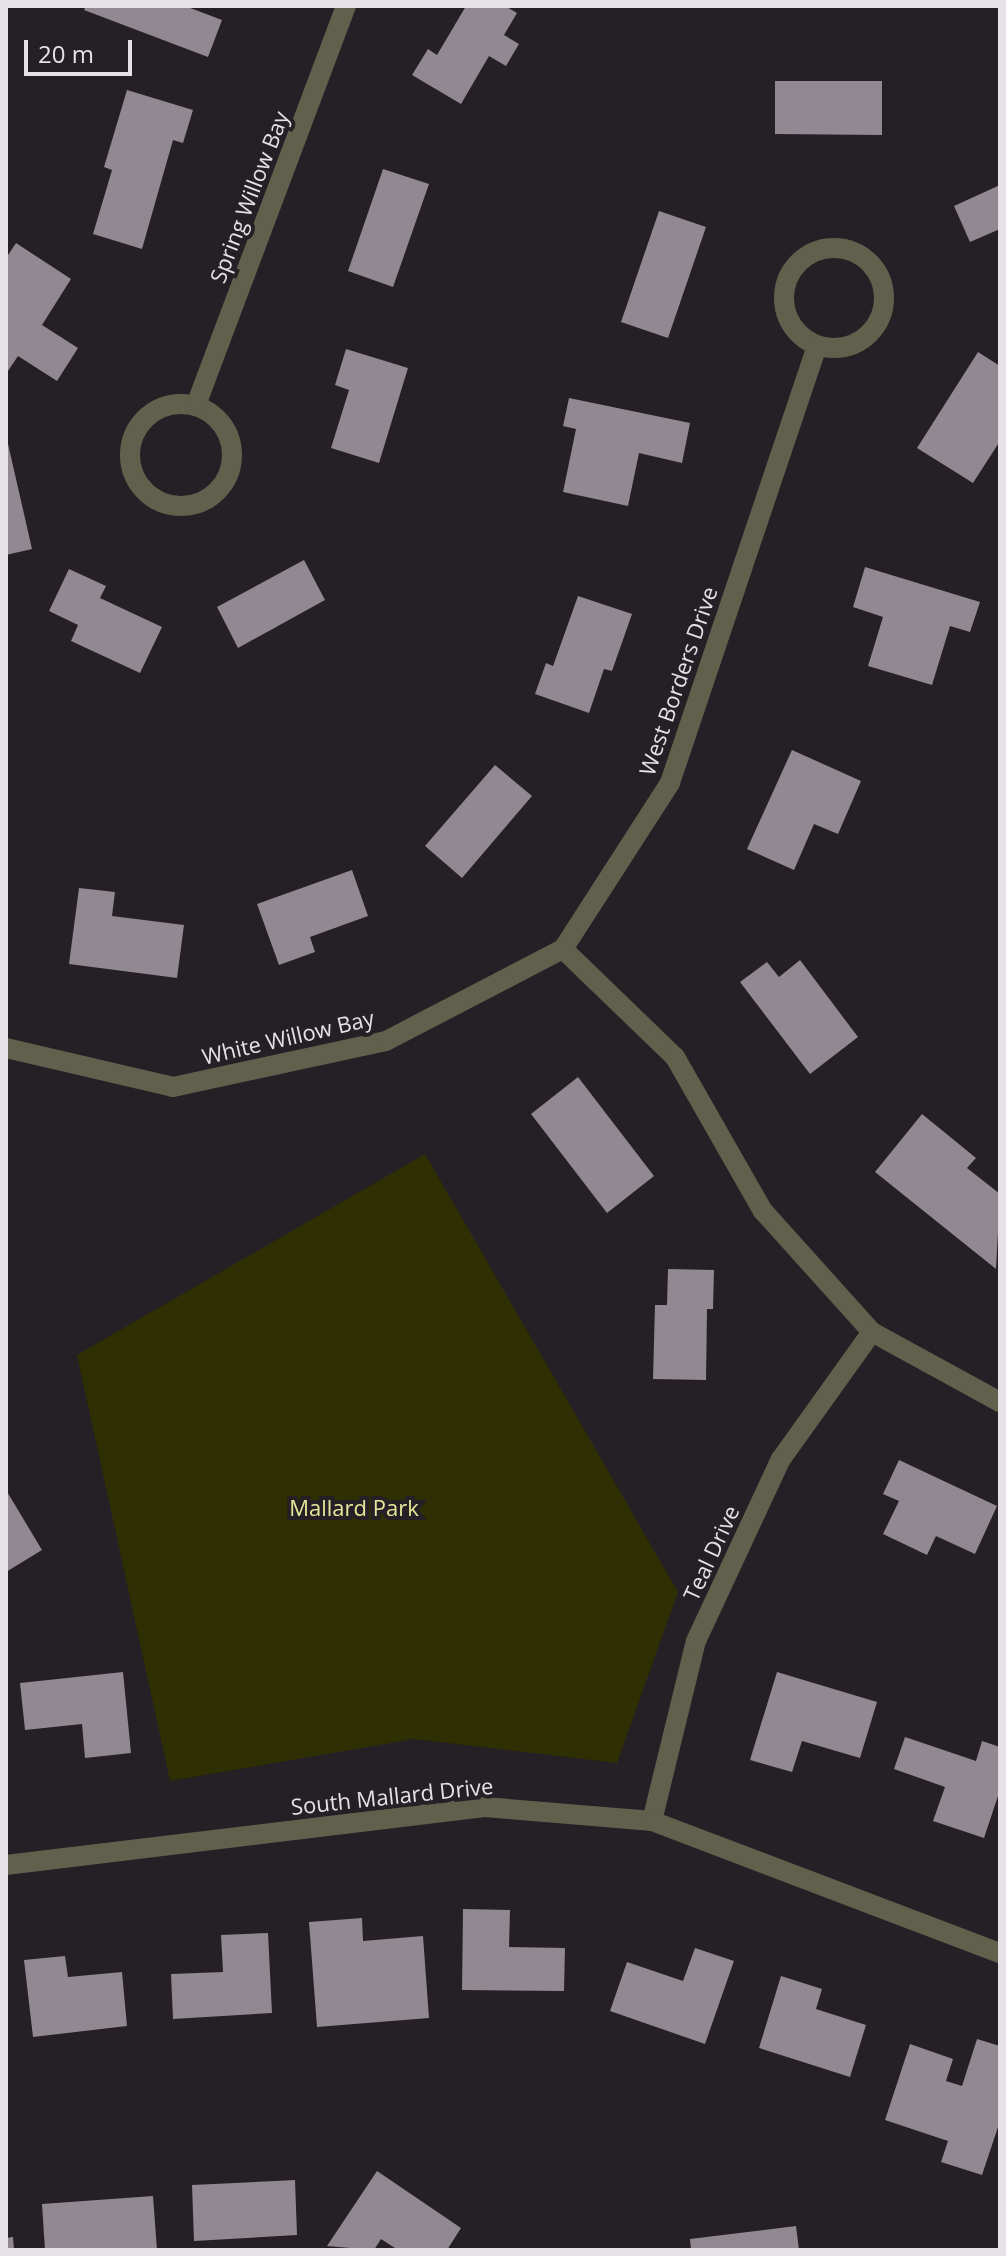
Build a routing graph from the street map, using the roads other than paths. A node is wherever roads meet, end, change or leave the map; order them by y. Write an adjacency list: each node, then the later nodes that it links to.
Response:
1 (346, 6): 3 (street, Spring Willow Bay)
2 (817, 346): 2 (street); 4 (street, West Borders Drive)
3 (196, 405): 3 (street)
4 (563, 949): 5 (street, White Willow Bay); 6 (street)
5 (6, 1048)
6 (872, 1332): 7 (street); 8 (street, Teal Drive)
7 (1000, 1402)
8 (652, 1821): 9 (street, South Mallard Drive); 10 (street, South Mallard Drive)
9 (6, 1865)
10 (1000, 1953)

